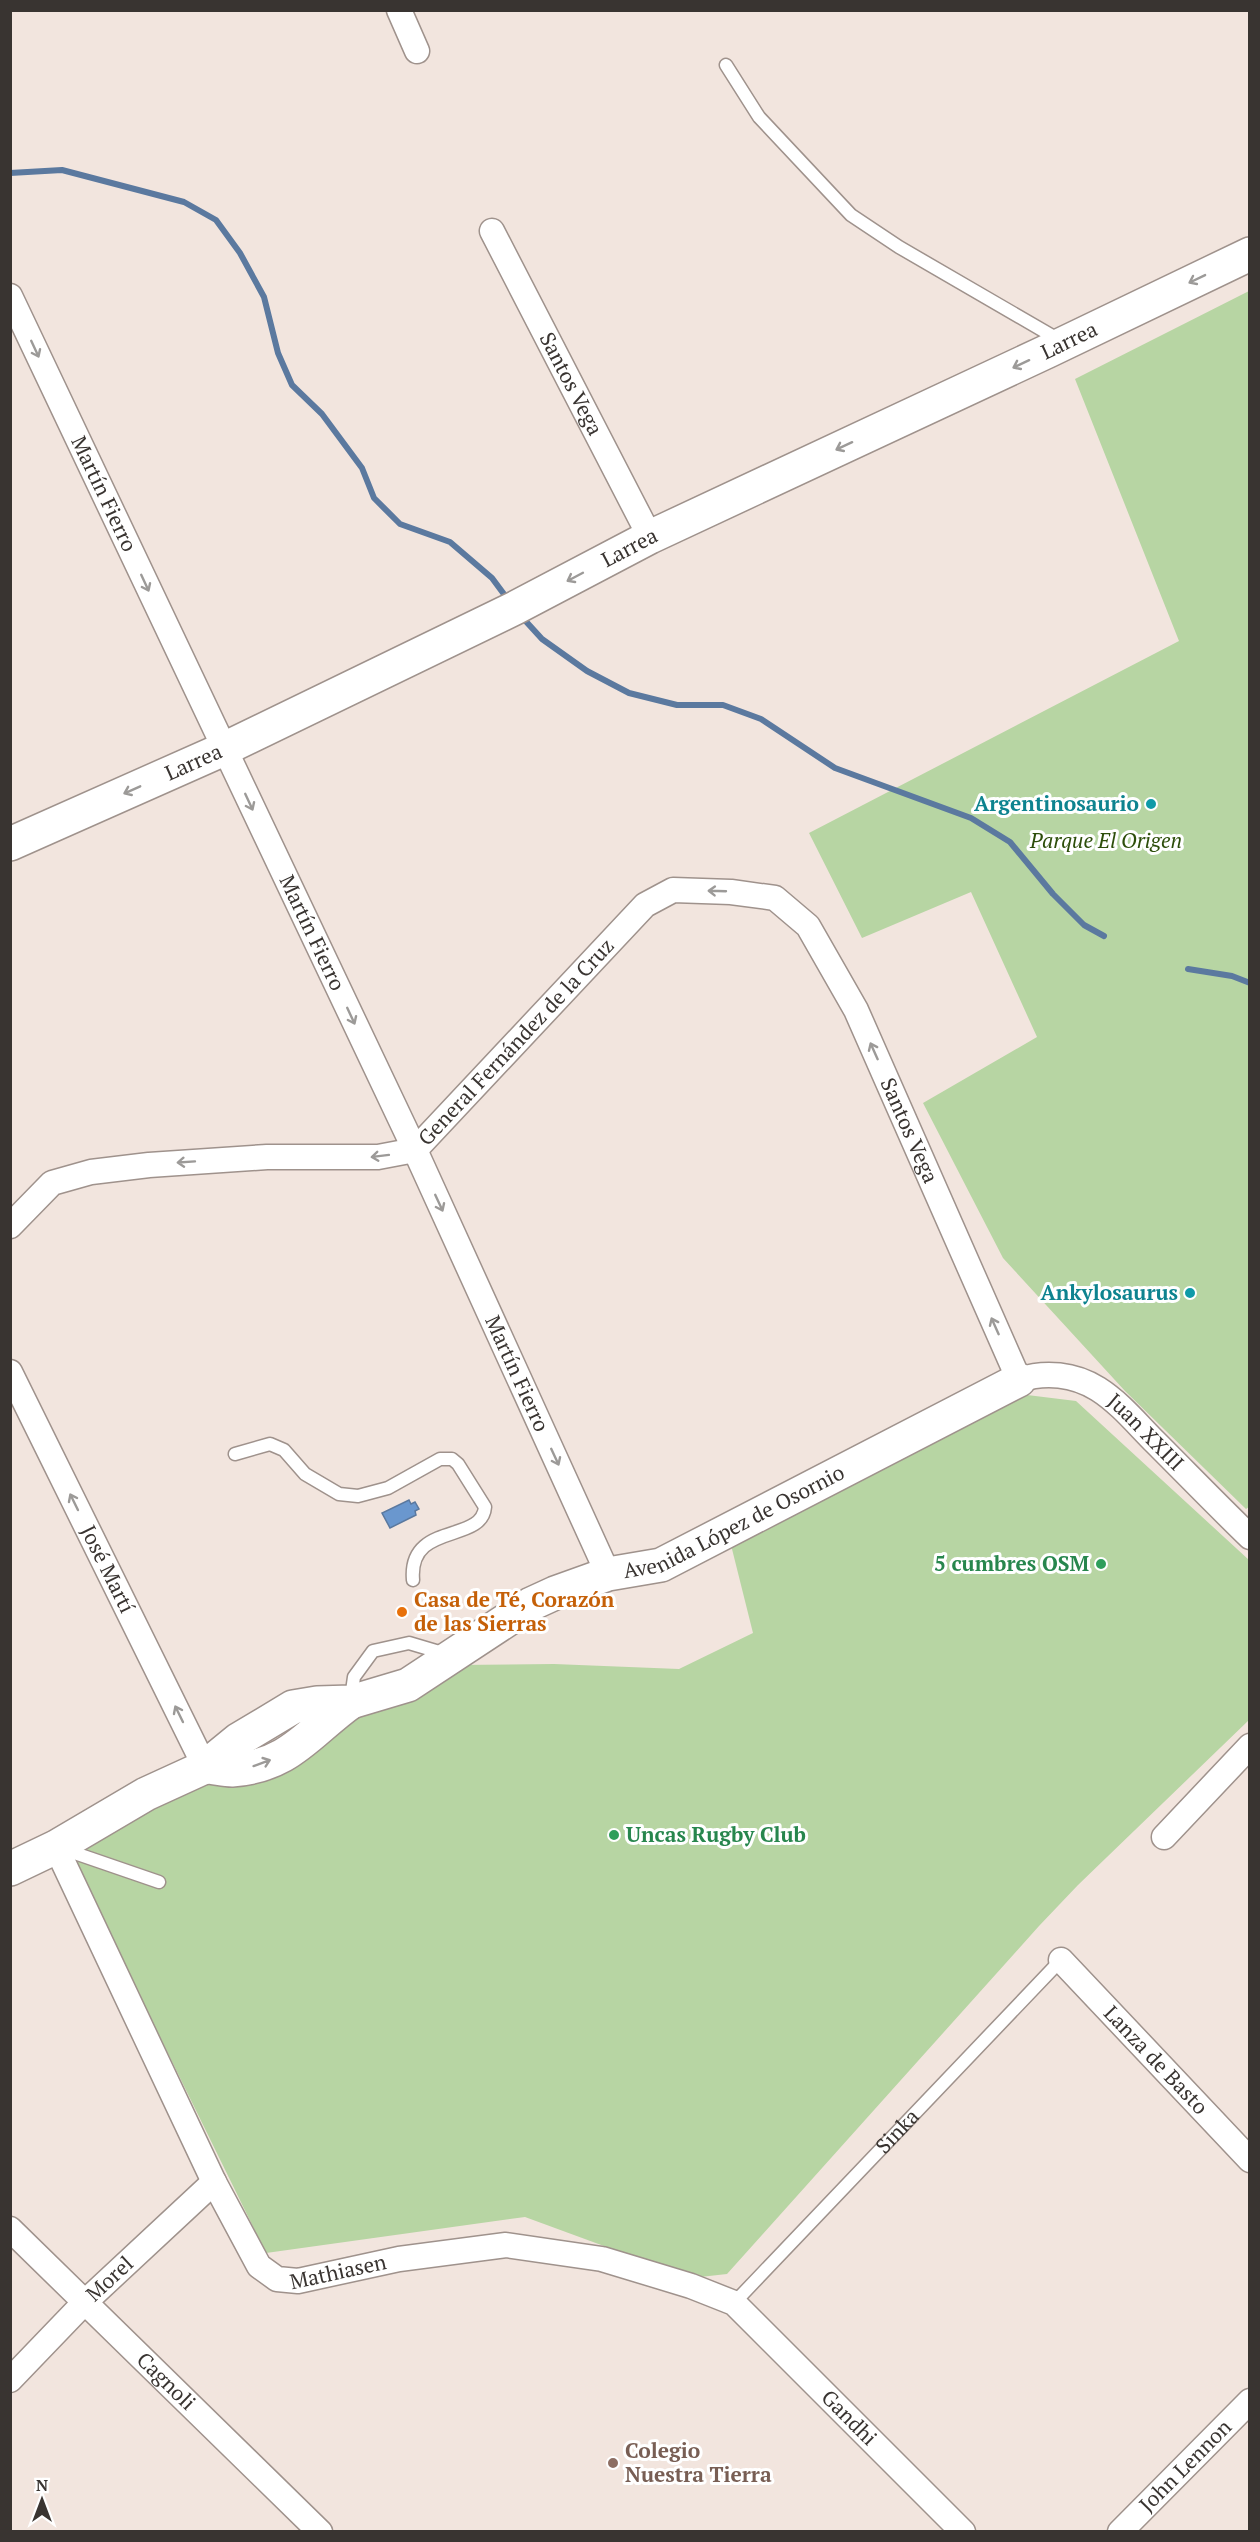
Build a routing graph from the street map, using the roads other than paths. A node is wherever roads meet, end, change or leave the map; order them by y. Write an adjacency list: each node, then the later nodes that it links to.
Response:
1 (399, 10): 2 (street)
2 (417, 51)
3 (726, 65): 8 (lane)
4 (492, 231): 9 (street, Santos Vega)
5 (1250, 254): 8 (street, Larrea, one-way to 8)
6 (10, 296): 7 (street, Martín Fierro)
7 (16, 325): 10 (street, Martín Fierro, one-way to 10)
8 (1064, 343): 9 (street, Larrea, one-way to 9)
9 (650, 537): 10 (street, Larrea, one-way to 10)
10 (224, 749): 11 (street, Larrea, one-way to 11); 13 (street, Martín Fierro, one-way to 13)
11 (10, 844)
12 (775, 898): 13 (street, General Fernández de la Cruz, one-way to 13); 16 (street, Santos Vega, one-way to 12)
13 (415, 1150): 14 (street, General Fernández de la Cruz, one-way to 14); 19 (street, Martín Fierro, one-way to 19)
14 (10, 1226)
15 (10, 1372): 24 (street, José Martí, one-way to 15)
16 (1019, 1380): 18 (street, Juan XXIII); 19 (street, Avenida López de Osornio)
17 (235, 1454): 20 (lane)
18 (1250, 1537)
19 (608, 1574): 21 (street, Avenida López de Osornio)
20 (413, 1580)
21 (453, 1656): 22 (street, Avenida López de Osornio); 22 (lane)
22 (351, 1702): 24 (street, Avenida López de Osornio)
23 (1250, 1746): 25 (street)
24 (204, 1767): 26 (street, Avenida López de Osornio)
25 (1164, 1837)
26 (56, 1847): 27 (street, Avenida López de Osornio); 28 (lane); 31 (street, Mathiasen)
27 (10, 1869)
28 (159, 1882)
29 (1061, 1960): 30 (street, Lanza de Basto); 34 (lane, Sinka)
30 (1250, 2160)
31 (214, 2182): 33 (street, Morel); 34 (street, Mathiasen)
32 (10, 2229): 33 (street, Cagnoli)
33 (84, 2303): 35 (street, Morel); 37 (street, Cagnoli)
34 (734, 2303): 38 (street, Gandhi)
35 (10, 2380)
36 (1250, 2401): 39 (street, John Lennon)
37 (320, 2532)
38 (963, 2532)
39 (1120, 2532)

